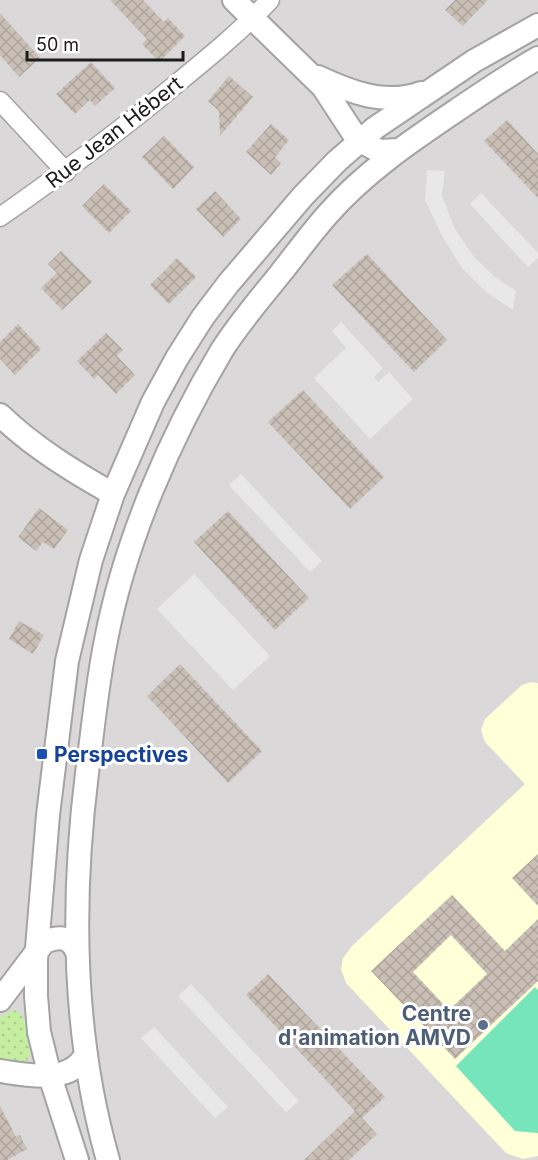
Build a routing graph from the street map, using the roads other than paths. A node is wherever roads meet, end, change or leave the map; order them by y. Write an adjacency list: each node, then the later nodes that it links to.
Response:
1 (234, 0): 3 (street)
2 (270, 0): 3 (street, Rue Jean Hébert)
3 (252, 19): 6 (street); 15 (street, Rue Jean Hébert)
4 (538, 25): 7 (street)
5 (538, 58): 13 (street)
6 (311, 74): 8 (street); 11 (street)
7 (438, 85): 8 (street); 10 (street)
8 (377, 97): 10 (street)
9 (0, 101): 15 (street)
10 (398, 114): 12 (street); 13 (street)
11 (342, 117): 12 (street); 14 (street)
12 (359, 141): 13 (street); 14 (street)
13 (400, 148): 20 (street)
14 (337, 160): 18 (street)
15 (66, 172): 16 (street, Rue Jean Hébert)
16 (0, 217)
17 (0, 415): 18 (street)
18 (113, 494): 19 (street)
19 (37, 948): 20 (street); 21 (street); 24 (street)
20 (77, 952): 22 (street)
21 (0, 1000)
22 (86, 1054): 24 (street); 26 (street)
23 (0, 1071): 24 (street)
24 (50, 1076): 25 (street)
25 (76, 1160)
26 (108, 1160)

